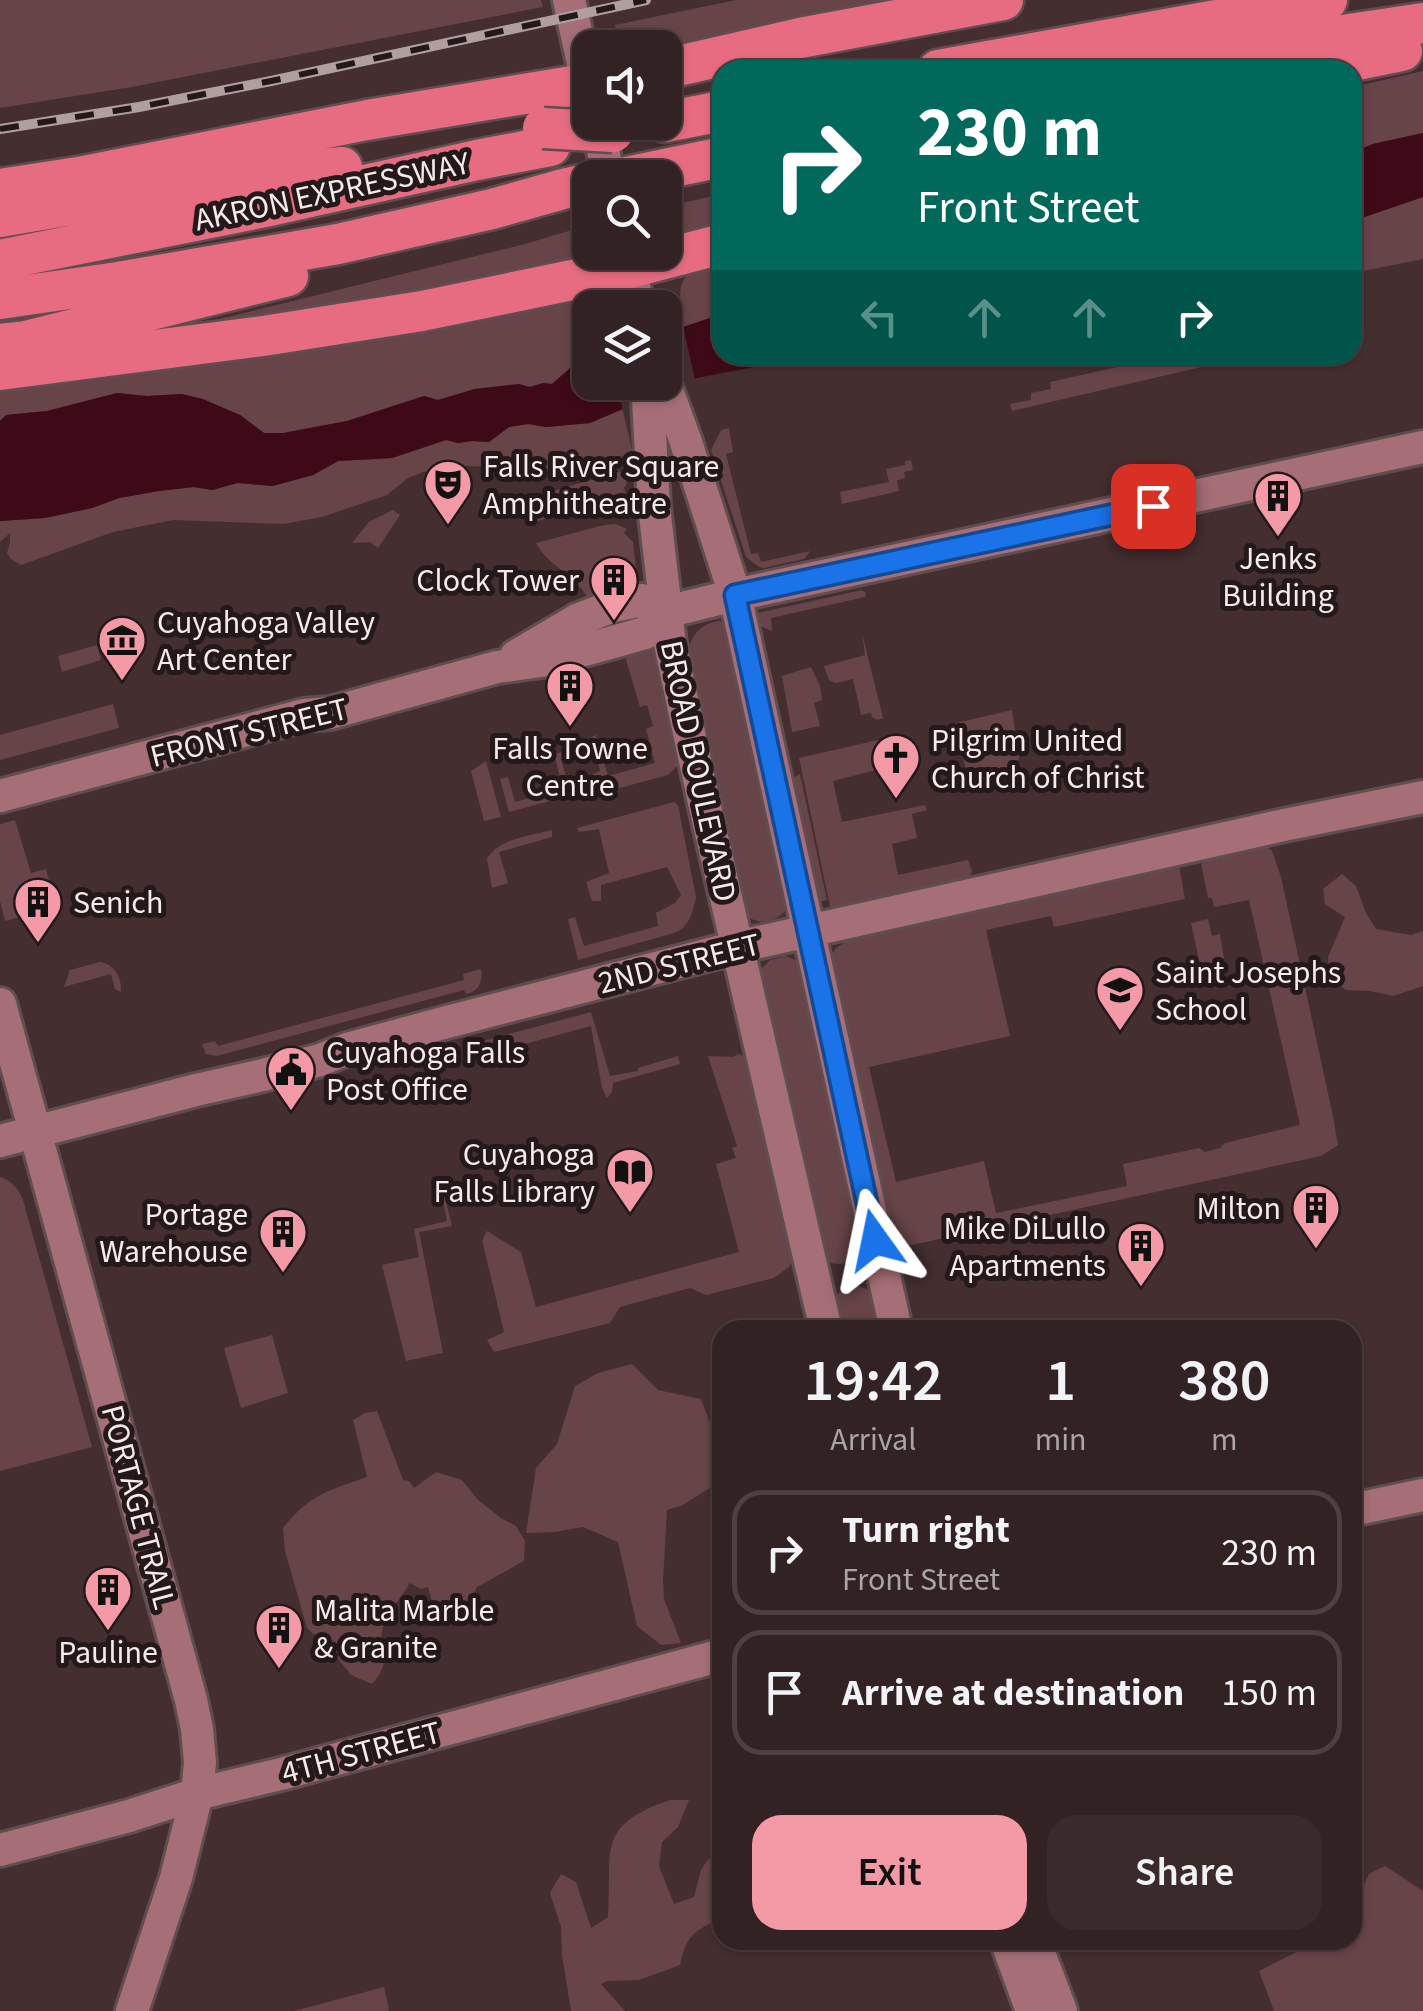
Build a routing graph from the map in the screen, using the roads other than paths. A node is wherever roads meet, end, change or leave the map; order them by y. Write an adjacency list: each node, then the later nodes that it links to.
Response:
1 (568, 0): 5 (main road)
2 (1003, 0): 10 (highway)
3 (1327, 0): 7 (highway)
4 (1423, 23): 8 (highway)
5 (575, 30)
6 (1423, 47): 9 (highway)
7 (994, 60)
8 (1183, 60)
9 (1358, 60)
10 (682, 65)
11 (572, 90): 19 (highway)
12 (712, 113): 13 (highway, AKRON EXPRESSWAY)
13 (682, 118)
14 (572, 134): 15 (highway, AKRON EXPRESSWAY, bridge)
15 (546, 137): 19 (highway); 22 (highway, AKRON EXPRESSWAY)
16 (712, 159): 17 (highway)
17 (682, 165)
18 (572, 187): 20 (highway, AKRON EXPRESSWAY)
19 (2, 208)
20 (492, 209): 24 (highway, AKRON EXPRESSWAY); 25 (highway)
21 (712, 248): 23 (highway)
22 (0, 260)
23 (633, 282): 25 (highway)
24 (0, 299)
25 (9, 352)
26 (656, 400): 27 (main road, BROAD BOULEVARD)
27 (667, 443): 29 (main road, BROAD BOULEVARD); 30 (main road, BROAD BOULEVARD)
28 (1423, 447): 29 (main road, FRONT STREET)
29 (735, 595): 30 (main road, FRONT STREET); 33 (main road, BROAD BOULEVARD)
30 (666, 612): 31 (main road, FRONT STREET); 34 (main road, BROAD BOULEVARD)
31 (0, 796)
32 (1423, 796): 33 (main road, 2ND STREET)
33 (808, 931): 34 (main road, 2ND STREET); 39 (main road, BROAD BOULEVARD)
34 (738, 947): 36 (main road, 2ND STREET); 38 (main road, BROAD BOULEVARD)
35 (0, 1004): 36 (main road, PORTAGE TRAIL)
36 (34, 1131): 37 (main road, 2ND STREET); 43 (main road, PORTAGE TRAIL)
37 (0, 1141)
38 (824, 1320)
39 (894, 1320)
40 (1423, 1495): 41 (main road)
41 (1362, 1508)
42 (712, 1658): 43 (main road, 4TH STREET)
43 (197, 1794): 44 (main road, 4TH STREET); 47 (main road, PORTAGE TRAIL)
44 (0, 1850)
45 (1010, 1950): 48 (main road)
46 (1038, 1950): 49 (main road)
47 (132, 2011)
48 (1032, 2011)
49 (1061, 2011)

